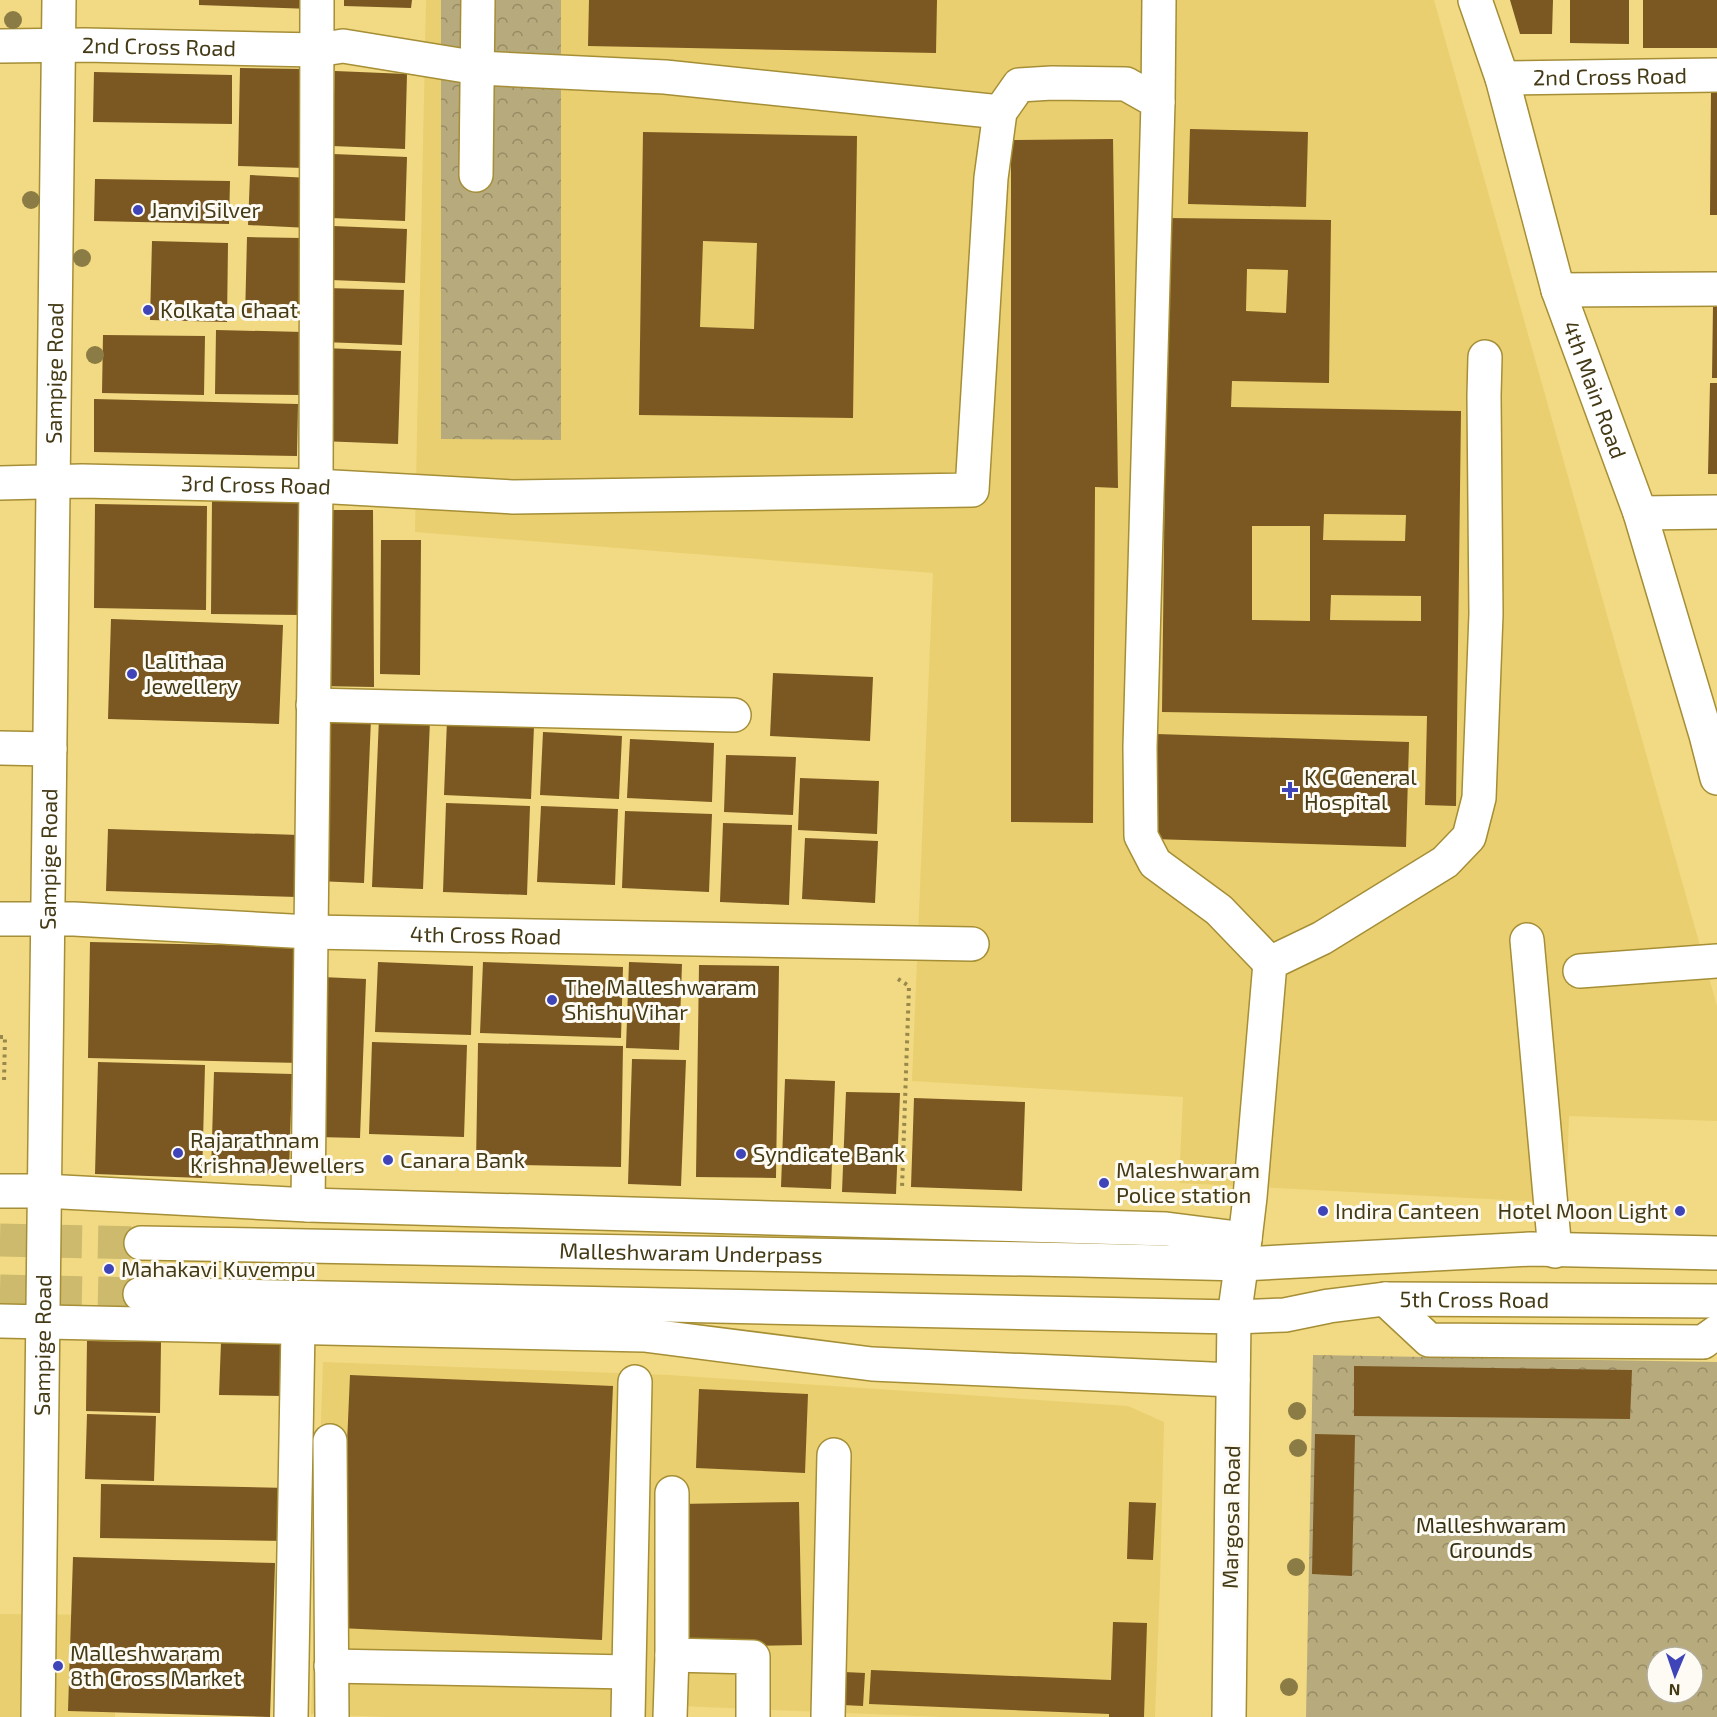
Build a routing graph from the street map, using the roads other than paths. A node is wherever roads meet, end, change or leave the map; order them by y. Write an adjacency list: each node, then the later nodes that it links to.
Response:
1 (58, 0): 6 (main road, Sampige Road)
2 (317, 0): 8 (main road)
3 (478, 0): 9 (main road)
4 (1159, 0): 12 (main road)
5 (1475, 0): 11 (main road, 4th Main Road)
6 (58, 44): 7 (main road, 2nd Cross Road); 8 (main road, 2nd Cross Road); 18 (main road, Sampige Road)
7 (0, 46)
8 (317, 50): 9 (main road, 2nd Cross Road); 20 (main road)
9 (478, 68): 13 (main road, 2nd Cross Road); 14 (main road)
10 (1717, 75): 11 (main road, 2nd Cross Road)
11 (1502, 78): 16 (main road, 4th Main Road)
12 (1158, 102): 13 (main road); 35 (main road)
13 (1000, 112): 20 (main road, 3rd Cross Road)
14 (476, 175)
15 (1717, 289): 16 (main road)
16 (1558, 290): 21 (main road, 4th Main Road)
17 (1485, 357): 35 (main road)
18 (53, 482): 19 (main road, 3rd Cross Road); 20 (main road, 3rd Cross Road); 27 (main road, Sampige Road)
19 (0, 483)
20 (316, 486): 23 (main road)
21 (1640, 513): 22 (main road); 25 (main road, 4th Main Road)
22 (1717, 513)
23 (313, 705): 24 (main road); 31 (main road)
24 (734, 715)
25 (1712, 735): 28 (main road, 4th Main Road)
26 (0, 748): 27 (main road)
27 (50, 749): 30 (main road, Sampige Road)
28 (1717, 778)
29 (0, 919): 30 (main road, 4th Cross Road)
30 (47, 920): 31 (main road, 4th Cross Road); 38 (main road, Sampige Road)
31 (310, 932): 33 (main road, 4th Cross Road); 39 (main road)
32 (1527, 940): 41 (main road)
33 (972, 944)
34 (1717, 961): 36 (main road)
35 (1270, 963): 42 (main road, Margosa Road)
36 (1580, 971)
37 (0, 1191): 38 (main road)
38 (44, 1191): 39 (main road); 49 (main road, Sampige Road)
39 (308, 1205): 42 (main road)
40 (141, 1243): 42 (main road, Malleshwaram Underpass)
41 (1555, 1251): 42 (main road, 5th Cross Road); 43 (main road, 5th Cross Road)
42 (1244, 1252): 47 (main road, Margosa Road)
43 (1717, 1253)
44 (140, 1294): 47 (main road)
45 (1385, 1299): 46 (main road, 5th Cross Road); 47 (main road, 5th Cross Road); 51 (main road)
46 (1717, 1301)
47 (1234, 1317): 52 (main road, Margosa Road)
48 (0, 1321): 49 (main road)
49 (42, 1322): 50 (main road); 60 (main road, Sampige Road)
50 (298, 1328): 52 (main road); 61 (main road)
51 (1717, 1332)
52 (1233, 1380): 67 (main road, Margosa Road)
53 (635, 1382): 59 (main road)
54 (330, 1441): 58 (main road)
55 (834, 1455): 66 (main road)
56 (672, 1493): 57 (main road)
57 (672, 1655): 64 (main road); 65 (main road)
58 (331, 1666): 59 (main road); 62 (main road)
59 (628, 1672): 63 (main road)
60 (38, 1717)
61 (291, 1717)
62 (332, 1717)
63 (628, 1717)
64 (670, 1717)
65 (753, 1717)
66 (828, 1717)
67 (1229, 1717)

